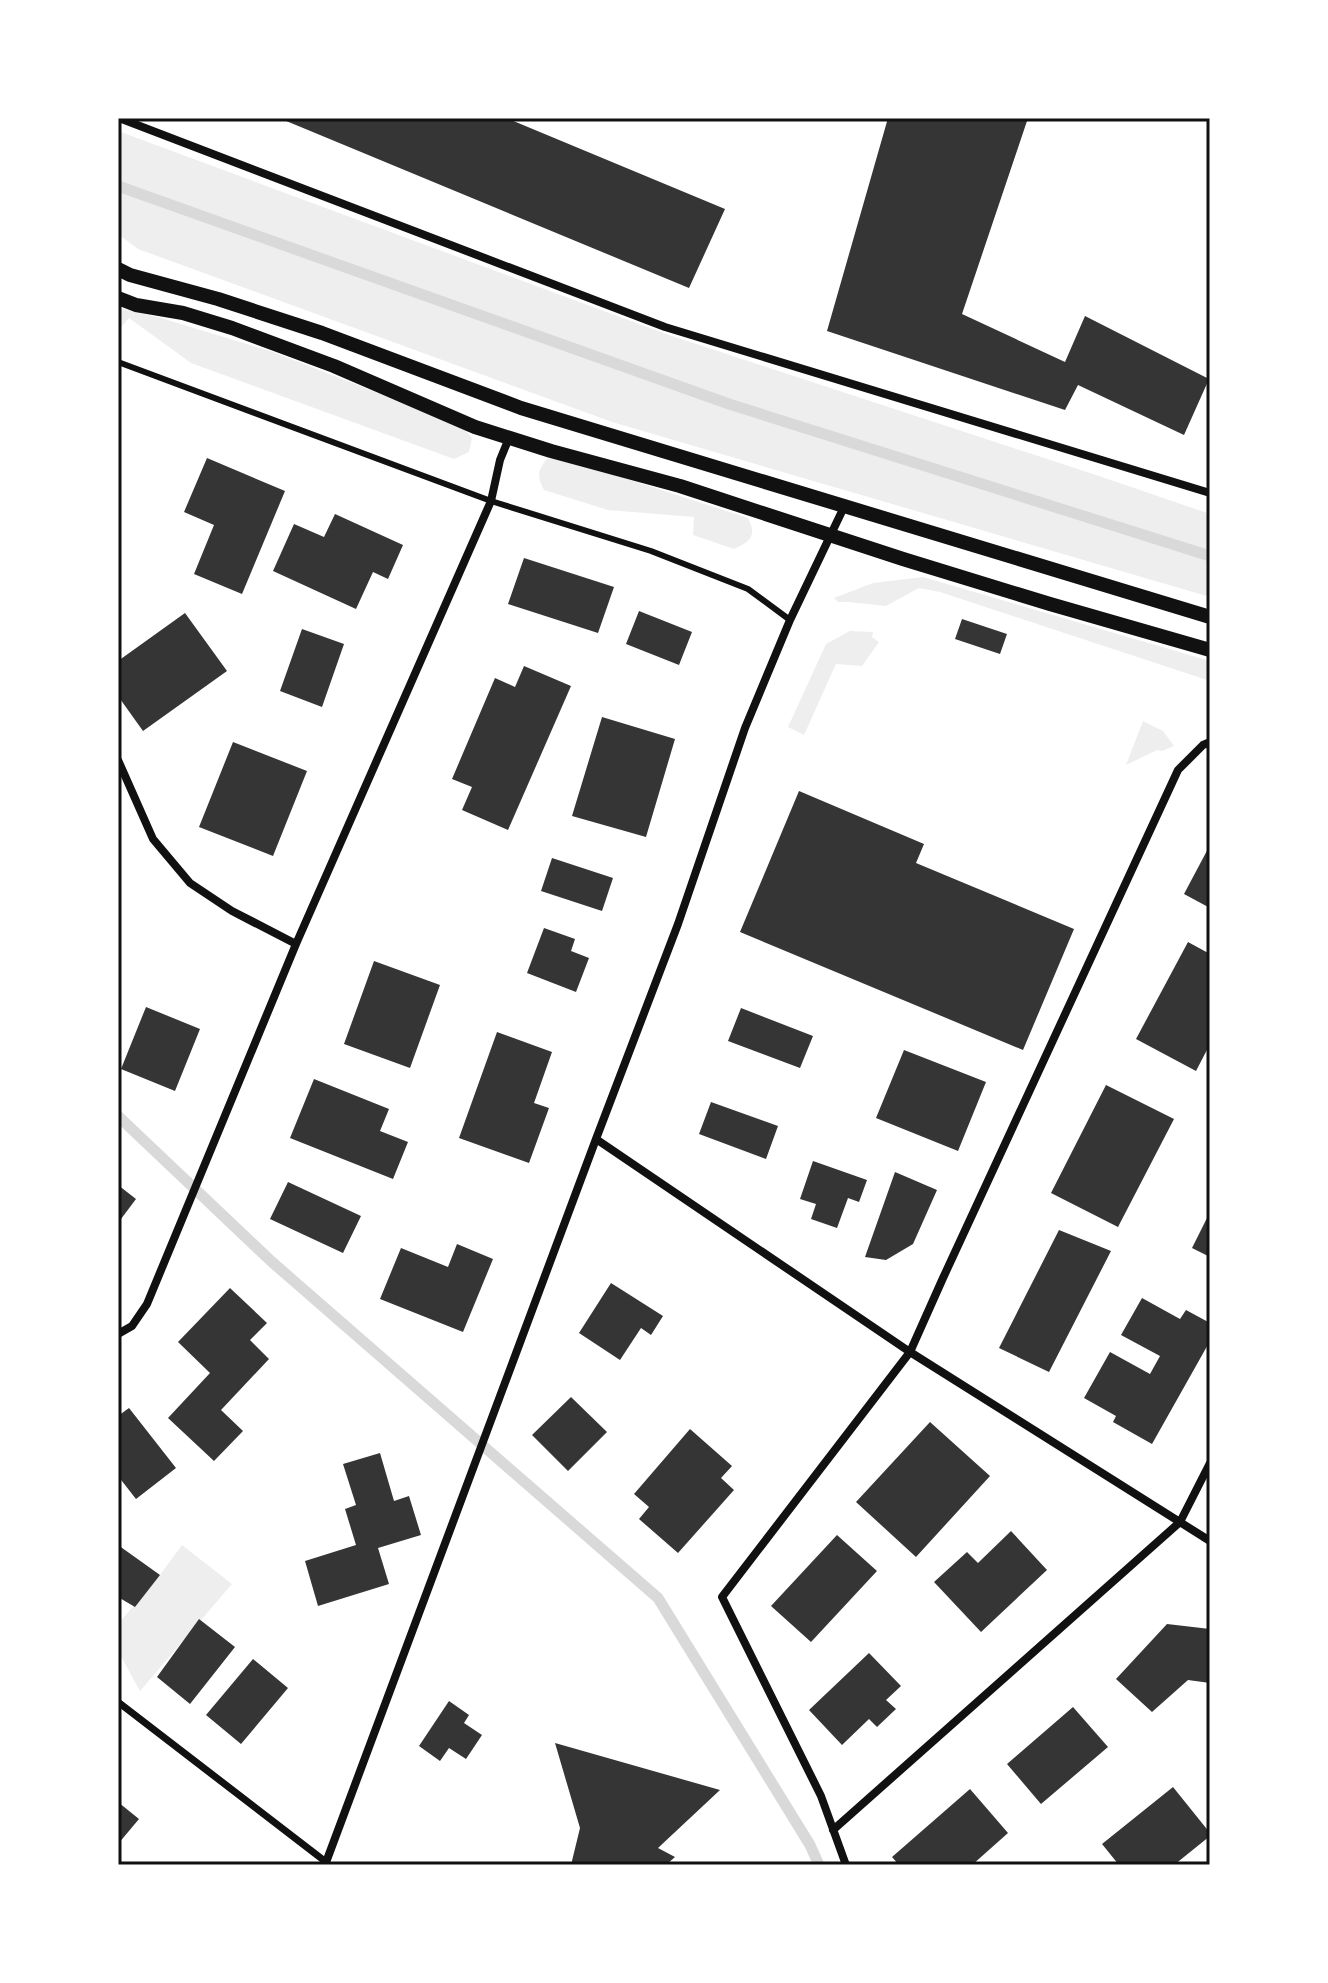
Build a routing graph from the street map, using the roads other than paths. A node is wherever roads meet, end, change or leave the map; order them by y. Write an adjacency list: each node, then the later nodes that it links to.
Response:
1 (119, 118): 6 (street)
2 (118, 269): 8 (street)
3 (118, 298): 5 (street)
4 (118, 362): 7 (lane)
5 (509, 438): 7 (street); 9 (street)
6 (1210, 493)
7 (491, 501): 11 (lane); 15 (street)
8 (844, 507): 9 (street); 10 (street)
9 (831, 535): 11 (street); 12 (street)
10 (1210, 617)
11 (790, 620): 16 (street)
12 (1210, 650)
13 (1210, 742): 18 (street)
14 (118, 760): 15 (street)
15 (296, 944): 17 (street)
16 (596, 1139): 18 (street); 24 (street)
17 (118, 1334)
18 (910, 1352): 20 (street); 23 (street)
19 (1210, 1463): 20 (street)
20 (1180, 1522): 21 (street); 23 (street)
21 (1210, 1541)
22 (118, 1702): 24 (street)
23 (833, 1830): 25 (street)
24 (325, 1864)
25 (846, 1865)

